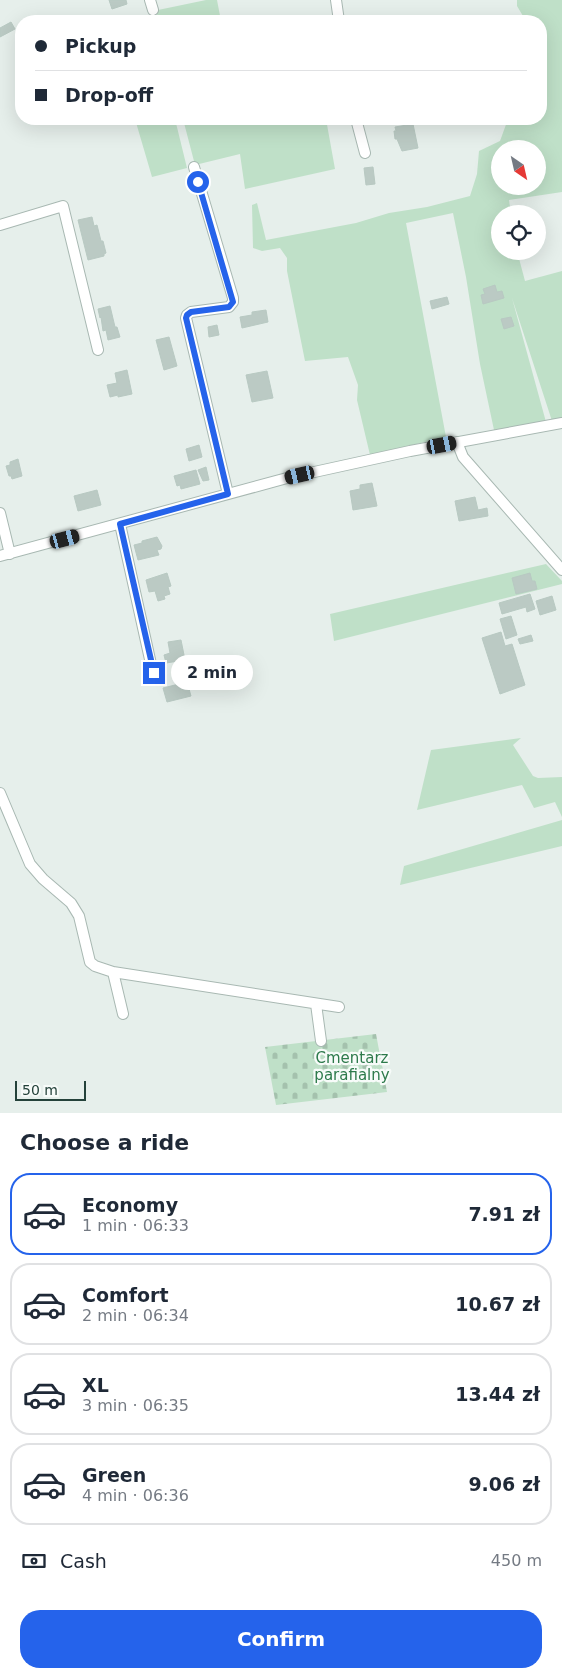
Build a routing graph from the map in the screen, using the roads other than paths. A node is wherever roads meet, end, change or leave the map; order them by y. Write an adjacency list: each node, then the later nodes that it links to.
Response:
1 (150, 0): 3 (street)
2 (336, 0): 4 (street)
3 (153, 10)
4 (338, 15)
5 (358, 125): 6 (street)
6 (365, 153)
7 (194, 167): 12 (street)
8 (0, 225): 9 (street)
9 (98, 350)
10 (562, 423): 11 (street)
11 (457, 442): 12 (street); 16 (street)
12 (228, 494): 14 (street)
13 (0, 514): 15 (street)
14 (120, 524): 15 (street); 17 (street)
15 (5, 555)
16 (562, 570)
17 (154, 673)
18 (0, 793): 19 (street)
19 (113, 972): 20 (street); 22 (street)
20 (316, 1004): 21 (street); 23 (street)
21 (339, 1007)
22 (123, 1014)
23 (321, 1041)

